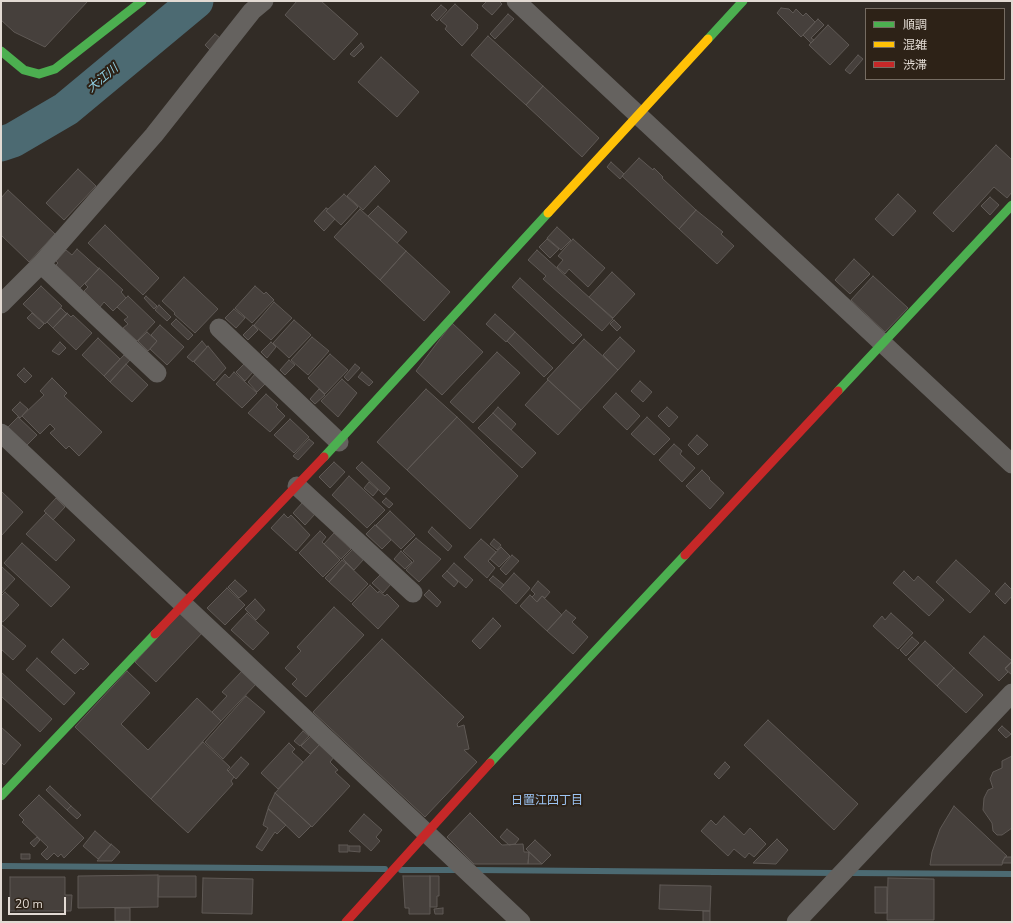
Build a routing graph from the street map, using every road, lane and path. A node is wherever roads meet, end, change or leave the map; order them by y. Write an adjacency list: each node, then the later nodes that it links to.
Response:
1 (142, 1): 5 (street)
2 (264, 1): 8 (street)
3 (516, 1): 6 (street)
4 (743, 1): 6 (street)
5 (1, 50)
6 (638, 116): 11 (street); 14 (street)
7 (1012, 206): 11 (street)
8 (40, 264): 9 (street); 12 (street)
9 (1, 304)
10 (219, 328): 14 (street)
11 (884, 344): 15 (street); 21 (street)
12 (157, 373)
13 (1, 434): 18 (street)
14 (338, 442): 16 (street)
15 (1012, 464)
16 (298, 486): 17 (street); 18 (street)
17 (413, 593)
18 (183, 604): 20 (street); 21 (street)
19 (1012, 693): 24 (street)
20 (1, 796)
21 (426, 832): 22 (street); 23 (street)
22 (346, 922)
23 (521, 922)
24 (796, 922)

